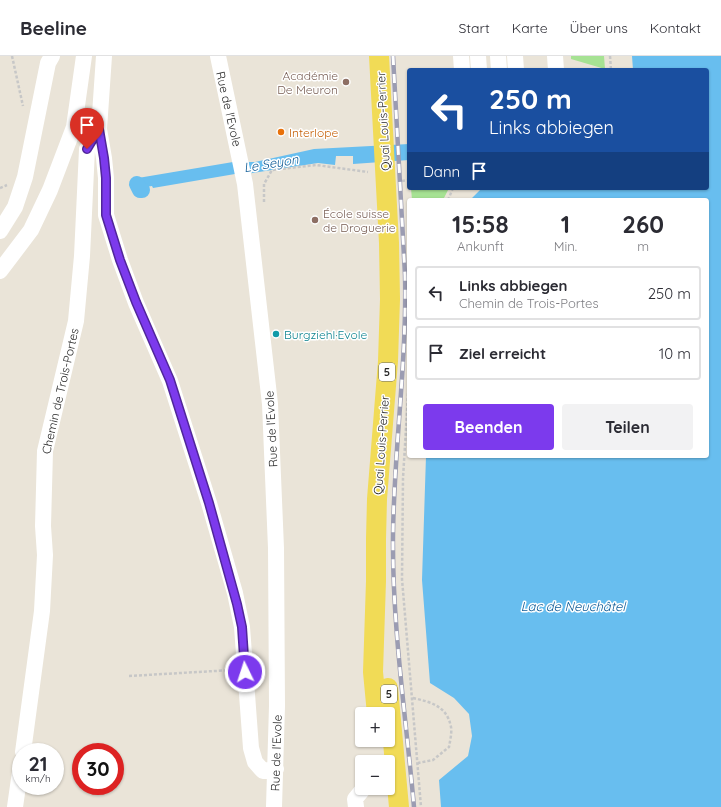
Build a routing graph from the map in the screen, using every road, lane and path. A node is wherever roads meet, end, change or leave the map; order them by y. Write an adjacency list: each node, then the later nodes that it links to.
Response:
1 (12, 56): 19 (path)
2 (52, 56): 23 (street)
3 (84, 56): 24 (street)
4 (104, 56): 20 (street, Chemin de Trois-Portes)
5 (218, 56): 33 (street, Rue de l'Evole)
6 (379, 56): 21 (main road, Quai Louis-Perrier / 5)
7 (461, 56): 13 (street)
8 (478, 56): 14 (street)
9 (498, 56): 15 (street)
10 (515, 56): 16 (street)
11 (555, 56): 17 (street)
12 (610, 56): 18 (path)
13 (462, 68)
14 (479, 68)
15 (499, 68)
16 (516, 68)
17 (556, 68)
18 (610, 68)
19 (23, 106)
20 (99, 129): 31 (street, Chemin de Trois-Portes); 33 (street)
21 (377, 168): 22 (path); 26 (main road, Quai Louis-Perrier / 5)
22 (270, 173)
23 (0, 231)
24 (0, 271)
25 (407, 411): 29 (path)
26 (376, 581): 30 (main road, Quai Louis-Perrier / 5); 41 (main road, 5)
27 (236, 670): 28 (path)
28 (129, 676)
29 (412, 698): 32 (path); 32 (path)
30 (376, 707)
31 (24, 743)
32 (418, 763): 42 (path)
33 (276, 769): 38 (street, Rue de l'Evole)
34 (17, 795): 37 (street)
35 (358, 795): 39 (street)
36 (385, 795): 40 (main road)
37 (15, 807)
38 (274, 807)
39 (356, 807)
40 (386, 807)
41 (399, 807)
42 (421, 807)

